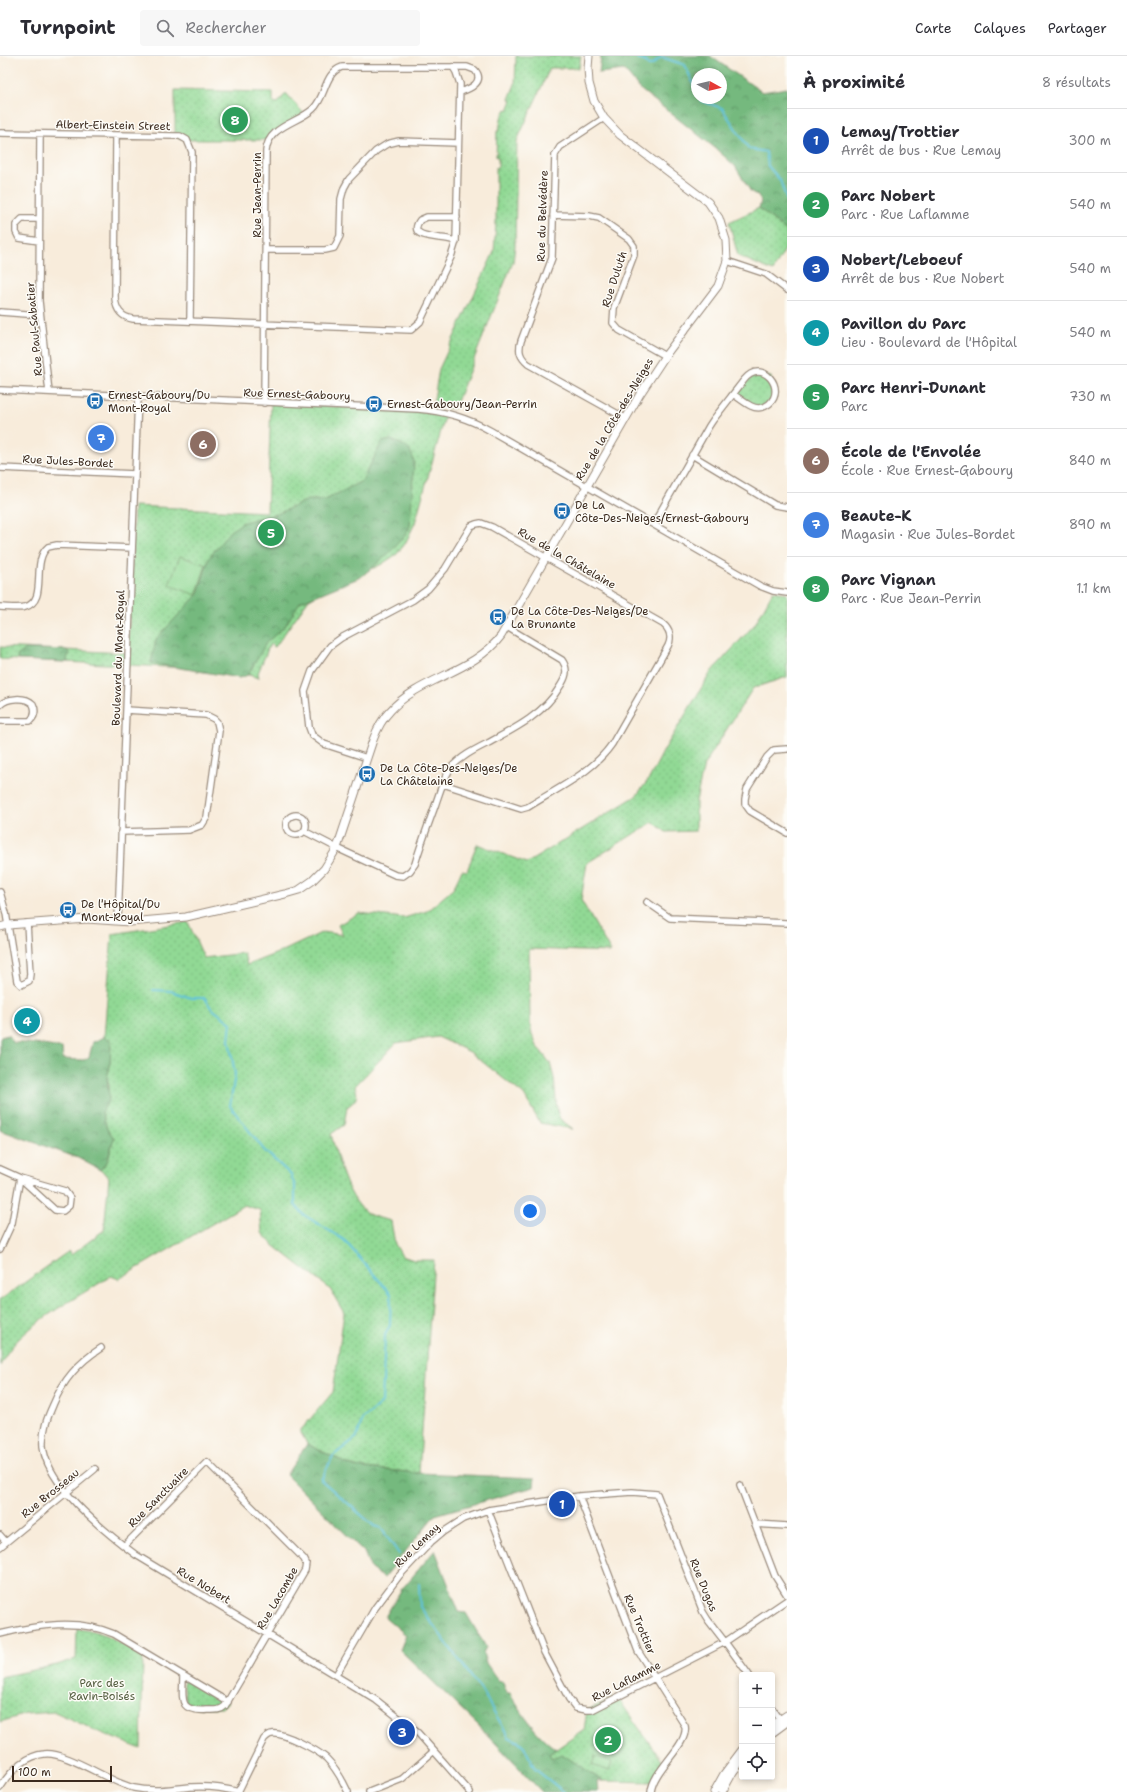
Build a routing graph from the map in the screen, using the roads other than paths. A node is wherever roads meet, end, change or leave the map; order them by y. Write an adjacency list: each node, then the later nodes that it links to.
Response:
1 (589, 56): 4 (street, Rue de la Côte-des-Neiges)
2 (453, 67): 3 (street); 3 (street, Rue Jean-Perrin); 14 (street, Rue Jean-Perrin)
3 (460, 92): 8 (street)
4 (604, 118): 9 (street, Rue du Belvédère); 15 (street, Rue de la Côte-des-Neiges)
5 (0, 133): 6 (street, Albert-Einstein Street)
6 (40, 134): 7 (street, Albert-Einstein Street); 11 (street, Rue Paul-Sabatier)
7 (116, 135): 19 (street); 19 (street, Albert-Einstein Street)
8 (458, 143): 10 (street); 14 (street)
9 (553, 215): 21 (street, Rue Duluth); 27 (street, Rue du Belvédère)
10 (457, 217): 13 (street); 13 (street)
11 (39, 219): 12 (street, Rue Paul-Sabatier); 12 (street)
12 (39, 241): 18 (street, Rue Paul-Sabatier)
13 (456, 241): 20 (street)
14 (267, 250): 20 (street, Rue Jean-Perrin)
15 (727, 261): 16 (street); 21 (street, Rue de la Côte-des-Neiges)
16 (787, 290)
17 (0, 312): 18 (street)
18 (40, 315): 23 (street, Rue Paul-Sabatier)
19 (190, 320): 20 (street)
20 (265, 324): 26 (street, Rue Jean-Perrin)
21 (665, 356): 27 (street, Rue de la Côte-des-Neiges)
22 (0, 390): 23 (street, Rue Ernest-Gaboury)
23 (50, 392): 25 (street, Rue Ernest-Gaboury)
24 (733, 394): 24 (street); 28 (street)
25 (138, 397): 26 (street, Rue Ernest-Gaboury); 30 (street, Boulevard du Mont-Royal)
26 (264, 402): 31 (street, Rue Ernest-Gaboury)
27 (626, 418): 31 (street, Rue de la Côte-des-Neiges)
28 (692, 455): 32 (street); 33 (street)
29 (0, 468): 30 (street, Rue Jules-Bordet)
30 (135, 474): 34 (street, Boulevard du Mont-Royal)
31 (588, 486): 33 (street, Rue Ernest-Gaboury); 35 (street, Rue de la Côte-des-Neiges)
32 (787, 507)
33 (654, 524): 36 (street, Rue Ernest-Gaboury)
34 (132, 548): 37 (street); 40 (street, Boulevard du Mont-Royal)
35 (546, 558): 38 (street, Rue de la Côte-des-Neiges); 43 (street, Rue de la Châtelaine); 44 (street, Rue de la Châtelaine)
36 (787, 592)
37 (0, 607)
38 (507, 627): 43 (street, Rue de la Côte-des-Neiges); 44 (street)
39 (0, 706): 41 (street)
40 (126, 710): 46 (street, Boulevard du Mont-Royal); 46 (street)
41 (0, 721)
42 (787, 749): 47 (street)
43 (367, 758): 48 (street, Rue de la Côte-des-Neiges)
44 (443, 784): 48 (street)
45 (304, 831): 48 (street)
46 (121, 832): 51 (street, Boulevard du Mont-Royal)
47 (787, 833)
48 (337, 848): 51 (street, Rue de la Côte-des-Neiges)
49 (0, 892): 54 (street)
50 (647, 902): 53 (street)
51 (118, 920): 52 (street, Rue de la Côte-des-Neiges)
52 (27, 923): 54 (street, Rue de la Côte-des-Neiges); 54 (street)
53 (787, 923)
54 (4, 926)
55 (0, 1169): 56 (street)
56 (20, 1178): 56 (street); 57 (street)
57 (0, 1249)
58 (101, 1348): 62 (street, Rue Nobert)
59 (207, 1462): 70 (street, Rue Sanctuaire); 75 (street, Rue Lacombe)
60 (95, 1469): 62 (street, Rue Brosseau)
61 (740, 1486): 66 (street)
62 (66, 1492): 69 (street, Rue Brosseau); 70 (street, Rue Nobert)
63 (657, 1494): 64 (street, Rue Lemay); 76 (street, Rue Dugas)
64 (579, 1496): 65 (street, Rue Lemay); 80 (street, Rue Trottier)
65 (488, 1510): 79 (street, Rue Lemay); 80 (street, Rue Laflamme)
66 (755, 1524): 67 (street); 72 (street)
67 (787, 1526)
68 (0, 1535): 69 (street)
69 (6, 1542): 71 (street, Rue Brosseau)
70 (124, 1546): 75 (street, Rue Nobert)
71 (0, 1547)
72 (787, 1595)
73 (787, 1600): 76 (street, Rue Laflamme)
74 (0, 1634): 78 (street)
75 (268, 1635): 79 (street, Rue Nobert); 81 (street, Rue Lacombe)
76 (726, 1642): 77 (street, Rue Dugas); 80 (street, Rue Laflamme)
77 (747, 1672)
78 (182, 1675): 81 (street); 81 (street)
79 (336, 1675): 86 (street, Rue Nobert)
80 (655, 1678): 94 (street, Rue Trottier)
81 (228, 1702)
82 (775, 1712): 84 (street)
83 (787, 1715): 84 (street)
84 (783, 1722): 85 (street)
85 (775, 1730)
86 (434, 1751): 92 (street); 93 (street, Rue Nobert)
87 (739, 1754): 95 (street)
88 (739, 1764): 96 (street)
89 (0, 1788): 90 (street)
90 (239, 1792): 91 (street)
91 (348, 1792)
92 (369, 1792)
93 (470, 1792)
94 (651, 1792)
95 (714, 1792)
96 (722, 1792)

